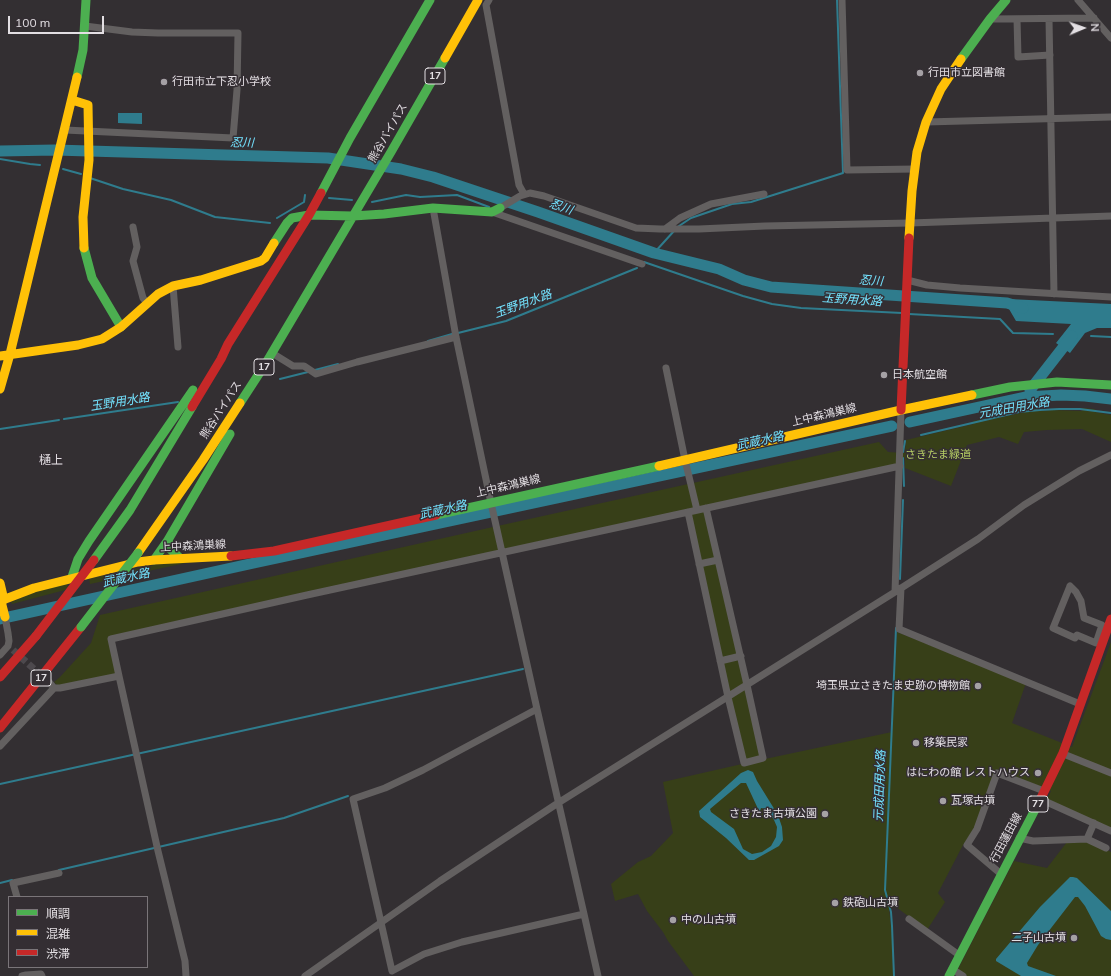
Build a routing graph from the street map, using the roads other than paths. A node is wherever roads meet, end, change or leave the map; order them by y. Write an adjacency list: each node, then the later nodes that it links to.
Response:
1 (86, 0): 12 (main road)
2 (430, 0): 27 (main road)
3 (478, 0): 28 (main road, 熊谷バイパス / 17)
4 (489, 0): 23 (street)
5 (842, 0): 21 (street)
6 (1006, 0): 9 (main road)
7 (1078, 0): 8 (street)
8 (1094, 18): 11 (street); 13 (street)
9 (990, 19): 10 (street); 18 (main road)
10 (1017, 19): 11 (street); 14 (street)
11 (1049, 19): 14 (street)
12 (85, 26): 15 (main road); 20 (street)
13 (1111, 38)
14 (1050, 55): 17 (street)
15 (72, 100): 19 (main road); 20 (main road)
16 (1111, 117): 17 (street)
17 (1051, 119): 18 (street); 30 (street)
18 (926, 122): 21 (main road)
19 (65, 130): 20 (street); 45 (main road)
20 (88, 134): 40 (main road)
21 (915, 169): 31 (main road)
22 (764, 194): 33 (street)
23 (522, 195): 25 (street); 33 (street)
24 (433, 208): 26 (main road); 28 (main road); 41 (street)
25 (500, 208): 26 (main road)
26 (492, 212): 34 (street)
27 (309, 216): 28 (main road); 36 (main road); 42 (main road)
28 (353, 216): 44 (main road, 熊谷バイパス / 17)
29 (1111, 216): 30 (street)
30 (1053, 218): 31 (street); 37 (street)
31 (910, 223): 33 (street); 35 (main road)
32 (133, 227): 39 (street)
33 (665, 229)
34 (642, 264)
35 (907, 282): 37 (street); 51 (main road)
36 (173, 286): 39 (main road); 43 (street)
37 (1054, 294): 38 (street)
38 (1111, 297)
39 (147, 303): 40 (main road)
40 (121, 327): 45 (main road)
41 (456, 337): 44 (street); 55 (street)
42 (228, 344): 65 (main road); 76 (main road, bridge)
43 (178, 346)
44 (272, 353): 47 (main road, 熊谷バイパス / 17)
45 (10, 354): 46 (main road); 50 (main road)
46 (0, 356)
47 (266, 363): 59 (main road, 17); 81 (main road, 熊谷バイパス / 17, bridge)
48 (666, 368): 53 (street)
49 (1111, 385): 51 (main road, 上中森鴻巣線)
50 (0, 389)
51 (901, 414): 53 (main road, 上中森鴻巣線); 54 (street)
52 (1111, 455): 67 (street)
53 (686, 462): 55 (main road, 上中森鴻巣線); 57 (street)
54 (900, 466): 56 (street); 67 (street)
55 (491, 505): 60 (street); 61 (main road, 上中森鴻巣線)
56 (706, 508): 57 (street); 63 (street)
57 (697, 510): 58 (street)
58 (688, 512): 60 (street); 64 (street)
59 (168, 540): 61 (main road); 62 (main road, 17)
60 (502, 553): 75 (street); 80 (street)
61 (180, 558): 62 (main road, 上中森鴻巣線)
62 (154, 560): 65 (main road, 上中森鴻巣線)
63 (718, 560): 64 (street); 73 (street)
64 (699, 564): 74 (street)
65 (72, 577): 68 (main road, 上中森鴻巣線)
66 (0, 583): 68 (main road)
67 (898, 590): 77 (street); 79 (street)
68 (2, 601): 69 (main road)
69 (5, 617): 72 (street)
70 (1111, 619): 79 (main road, 行田蓮田線 / 77)
71 (1102, 625): 71 (street)
72 (0, 655)
73 (741, 656): 74 (street); 77 (street)
74 (720, 661): 78 (street)
75 (119, 676): 82 (street); 103 (street)
76 (0, 677)
77 (747, 684): 78 (street); 78 (street)
78 (728, 697): 86 (street)
79 (1080, 704): 85 (main road, 行田蓮田線 / 77)
80 (537, 709): 86 (street); 97 (street)
81 (0, 728)
82 (0, 746)
83 (1066, 755): 84 (street)
84 (1111, 773)
85 (1042, 795): 87 (street); 89 (main road, 行田蓮田線 / 77); 93 (street)
86 (558, 803): 95 (street); 97 (street)
87 (1094, 823): 88 (street); 90 (street)
88 (1111, 831)
89 (1019, 838): 90 (street); 93 (main road, 行田蓮田線 / 77)
90 (1087, 839): 91 (street)
91 (1106, 848)
92 (59, 873): 94 (street)
93 (1001, 874): 98 (main road, 行田蓮田線 / 77)
94 (17, 896)
95 (584, 914): 101 (street); 105 (street)
96 (909, 919): 98 (street)
97 (381, 923): 101 (street); 104 (street)
98 (959, 955): 100 (main road, 行田蓮田線 / 77)
99 (41, 972): 102 (street)
100 (950, 972): 106 (street)
101 (389, 974)
102 (22, 976)
103 (186, 976)
104 (305, 976)
105 (598, 976)
106 (963, 976)

